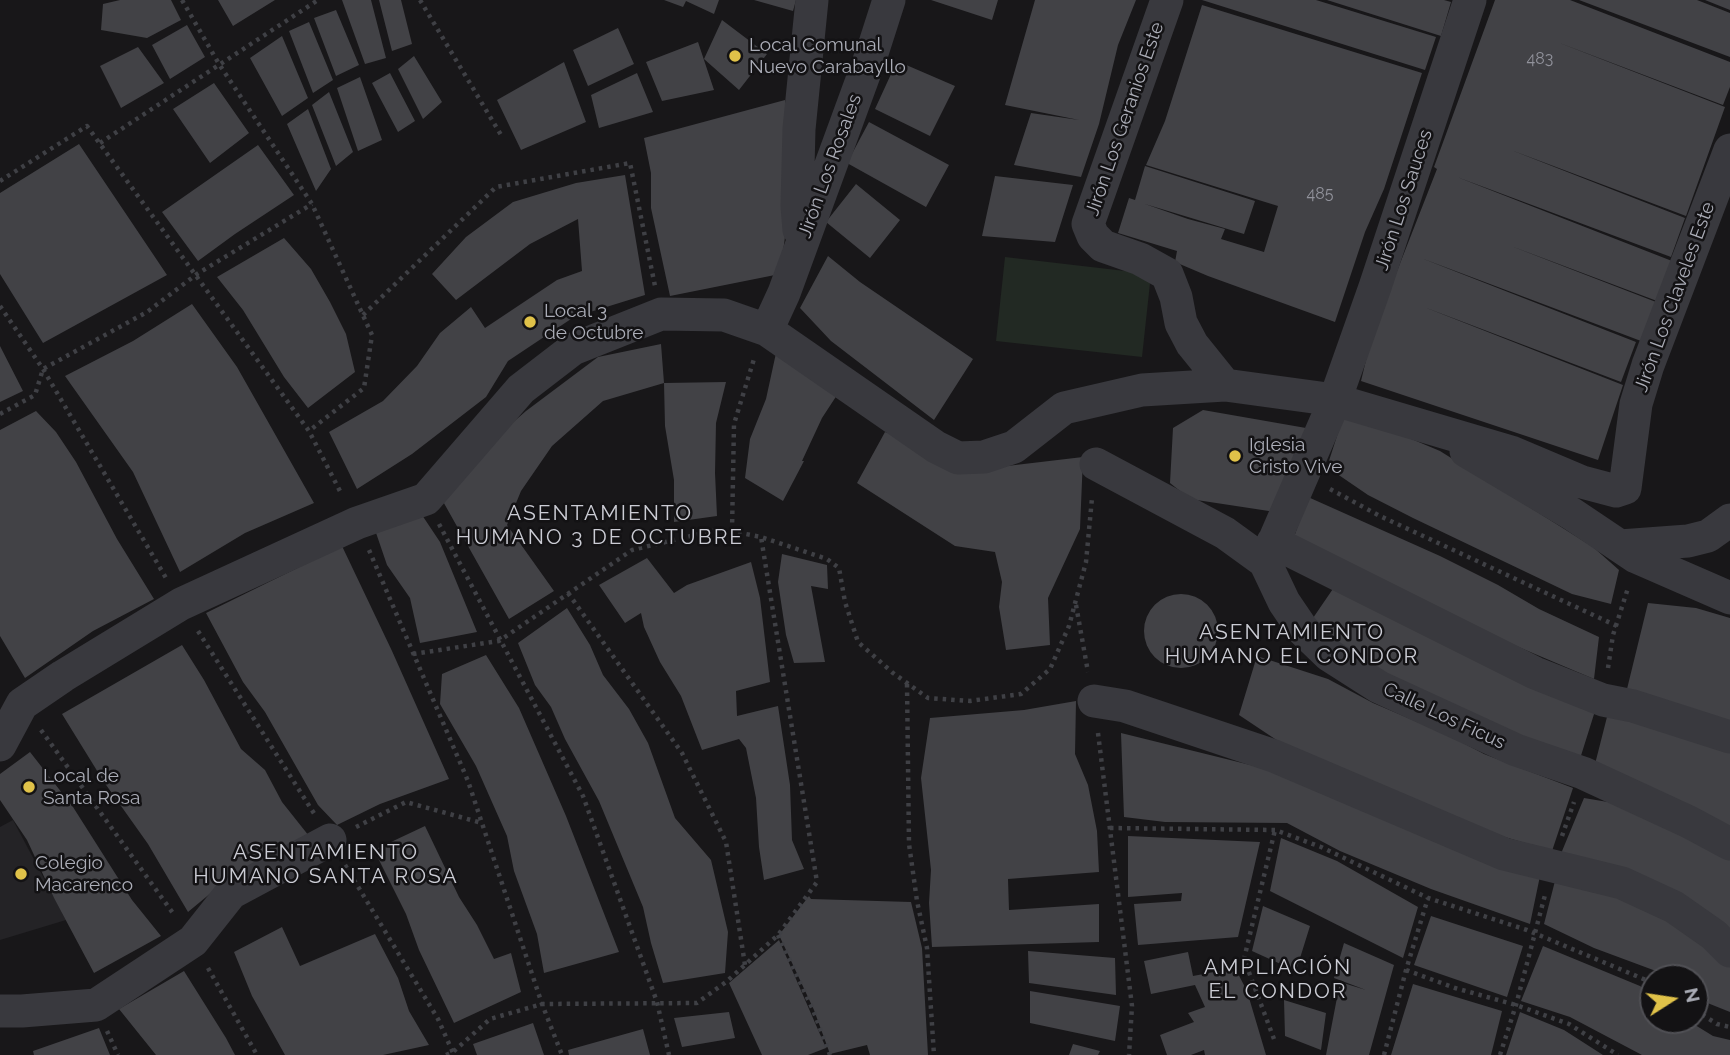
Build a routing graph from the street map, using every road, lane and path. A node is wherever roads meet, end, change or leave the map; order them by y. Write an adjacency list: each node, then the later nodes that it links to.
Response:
1 (181, 0): 8 (path)
2 (318, 0): 8 (path)
3 (420, 0): 9 (path)
4 (812, 0): 14 (street)
5 (889, 0): 14 (street, Jirón Los Rosales)
6 (1167, 0): 21 (street, Jirón Los Geranios Este)
7 (1470, 0): 22 (street, Jirón Los Sauces)
8 (219, 64): 10 (path); 13 (path)
9 (501, 135)
10 (100, 143): 12 (path); 15 (path)
11 (1730, 150): 25 (street, Jirón Los Claveles Este)
12 (0, 181)
13 (312, 204): 15 (path); 18 (path)
14 (801, 246): 19 (street, Jirón Los Rosales)
15 (197, 274): 20 (path); 24 (path)
16 (0, 306): 20 (path)
17 (661, 314): 18 (path); 19 (street); 28 (street)
18 (363, 315): 24 (path)
19 (768, 330): 21 (street); 31 (path)
20 (43, 369): 23 (path); 38 (path)
21 (1225, 386): 22 (street)
22 (1335, 400): 25 (street); 27 (street, Jirón Los Sauces)
23 (0, 414)
24 (309, 431): 30 (path)
25 (1434, 431): 34 (street)
26 (1096, 464): 33 (street, Calle Los Ficus); 37 (path)
27 (1302, 473): 33 (street, Jirón Los Sauces); 39 (path)
28 (426, 499): 30 (street); 40 (path)
29 (1730, 520): 34 (street)
30 (357, 523): 38 (street); 41 (path)
31 (732, 531): 32 (path); 35 (path)
32 (761, 537): 42 (path); 57 (path)
33 (1269, 552): 43 (street); 48 (street, Calle Los Ficus)
34 (1628, 552): 36 (street); 39 (path)
35 (568, 593): 40 (path); 60 (path)
36 (1730, 598)
37 (1075, 600): 42 (path); 44 (path)
38 (181, 604): 45 (street); 52 (path)
39 (1617, 626): 43 (path)
40 (499, 641): 41 (path); 63 (path)
41 (414, 654): 49 (path)
42 (907, 684): 76 (path)
43 (1603, 700): 46 (street)
44 (1094, 701): 50 (path); 54 (street)
45 (22, 704): 47 (street); 58 (path)
46 (1730, 737)
47 (0, 745)
48 (1583, 773): 53 (street, Calle Los Ficus); 54 (path)
49 (482, 824): 52 (path); 64 (path)
50 (1110, 828): 51 (path); 77 (path)
51 (1275, 830): 55 (path); 69 (path)
52 (330, 840): 58 (street); 70 (path)
53 (1730, 845)
54 (1554, 866): 56 (path); 59 (street)
55 (1428, 898): 56 (path); 61 (path)
56 (1533, 934): 62 (path); 65 (path)
57 (778, 935): 60 (path); 75 (path)
58 (193, 941): 66 (street); 71 (path)
59 (1730, 951)
60 (745, 965): 63 (path)
61 (1406, 970): 65 (path); 78 (path)
62 (1639, 976)
63 (657, 1002): 64 (path); 74 (path)
64 (542, 1004): 70 (path); 73 (path)
65 (1516, 1005): 79 (path); 80 (path)
66 (0, 1011)
67 (1709, 1019): 68 (path)
68 (1730, 1027)
69 (1274, 1039)
70 (453, 1054): 72 (path)
71 (257, 1055)
72 (446, 1055)
73 (562, 1055)
74 (669, 1055)
75 (830, 1055)
76 (934, 1055)
77 (1129, 1055)
78 (1384, 1055)
79 (1500, 1055)
80 (1618, 1055)

